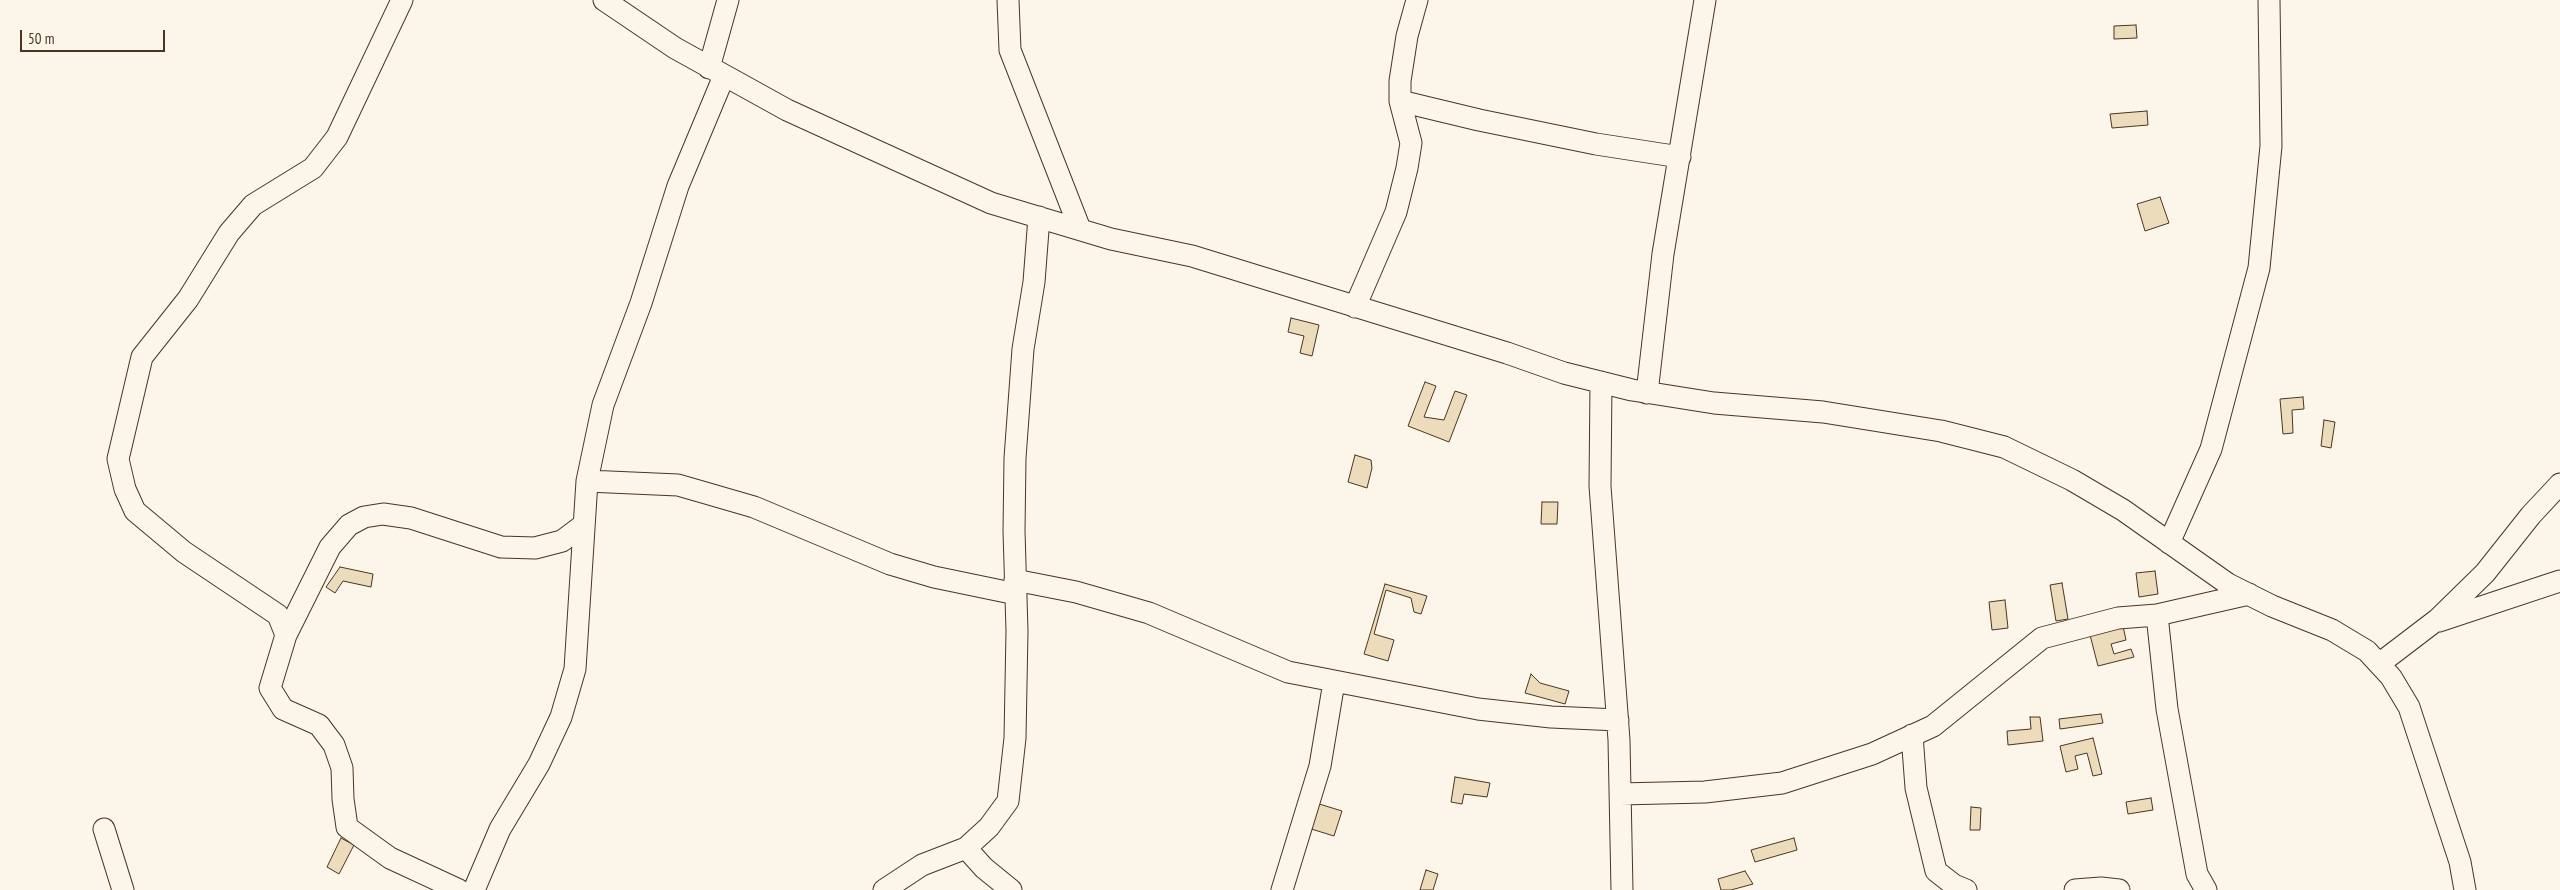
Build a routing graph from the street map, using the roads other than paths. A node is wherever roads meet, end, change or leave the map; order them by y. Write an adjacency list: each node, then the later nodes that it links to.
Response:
1 (402, 0): 25 (street)
2 (604, 0): 8 (street)
3 (728, 0): 8 (street)
4 (1008, 0): 12 (street)
5 (1418, 0): 9 (street)
6 (1705, 0): 10 (street)
7 (2269, 0): 19 (street)
8 (716, 72): 11 (street); 16 (street)
9 (1400, 101): 10 (street); 13 (street)
10 (1680, 157): 15 (street)
11 (1040, 217): 12 (street); 21 (street)
12 (1080, 229): 13 (street)
13 (1355, 307): 14 (street)
14 (1601, 382): 15 (street); 28 (street)
15 (1647, 393): 19 (street)
16 (587, 481): 18 (street); 21 (street)
17 (2560, 484): 24 (street)
18 (582, 526): 25 (street); 35 (street)
19 (2169, 543): 22 (street)
20 (2560, 581): 24 (street)
21 (1016, 587): 27 (street); 32 (street)
22 (2249, 594): 23 (street); 26 (street)
23 (2156, 614): 29 (street); 43 (street)
24 (2431, 624): 26 (street)
25 (286, 635): 34 (street)
26 (2379, 664): 44 (street)
27 (1334, 682): 28 (street); 38 (street)
28 (1618, 720): 30 (street)
29 (1912, 736): 30 (street); 40 (street)
30 (1620, 794): 39 (street)
31 (104, 829): 33 (street)
32 (966, 848): 36 (street); 37 (street)
33 (123, 890)
34 (459, 890)
35 (474, 890)
36 (884, 890)
37 (1011, 890)
38 (1282, 890)
39 (1622, 890)
40 (1966, 890)
41 (2075, 890): 42 (street)
42 (2119, 890)
43 (2206, 890)
44 (2465, 890)

